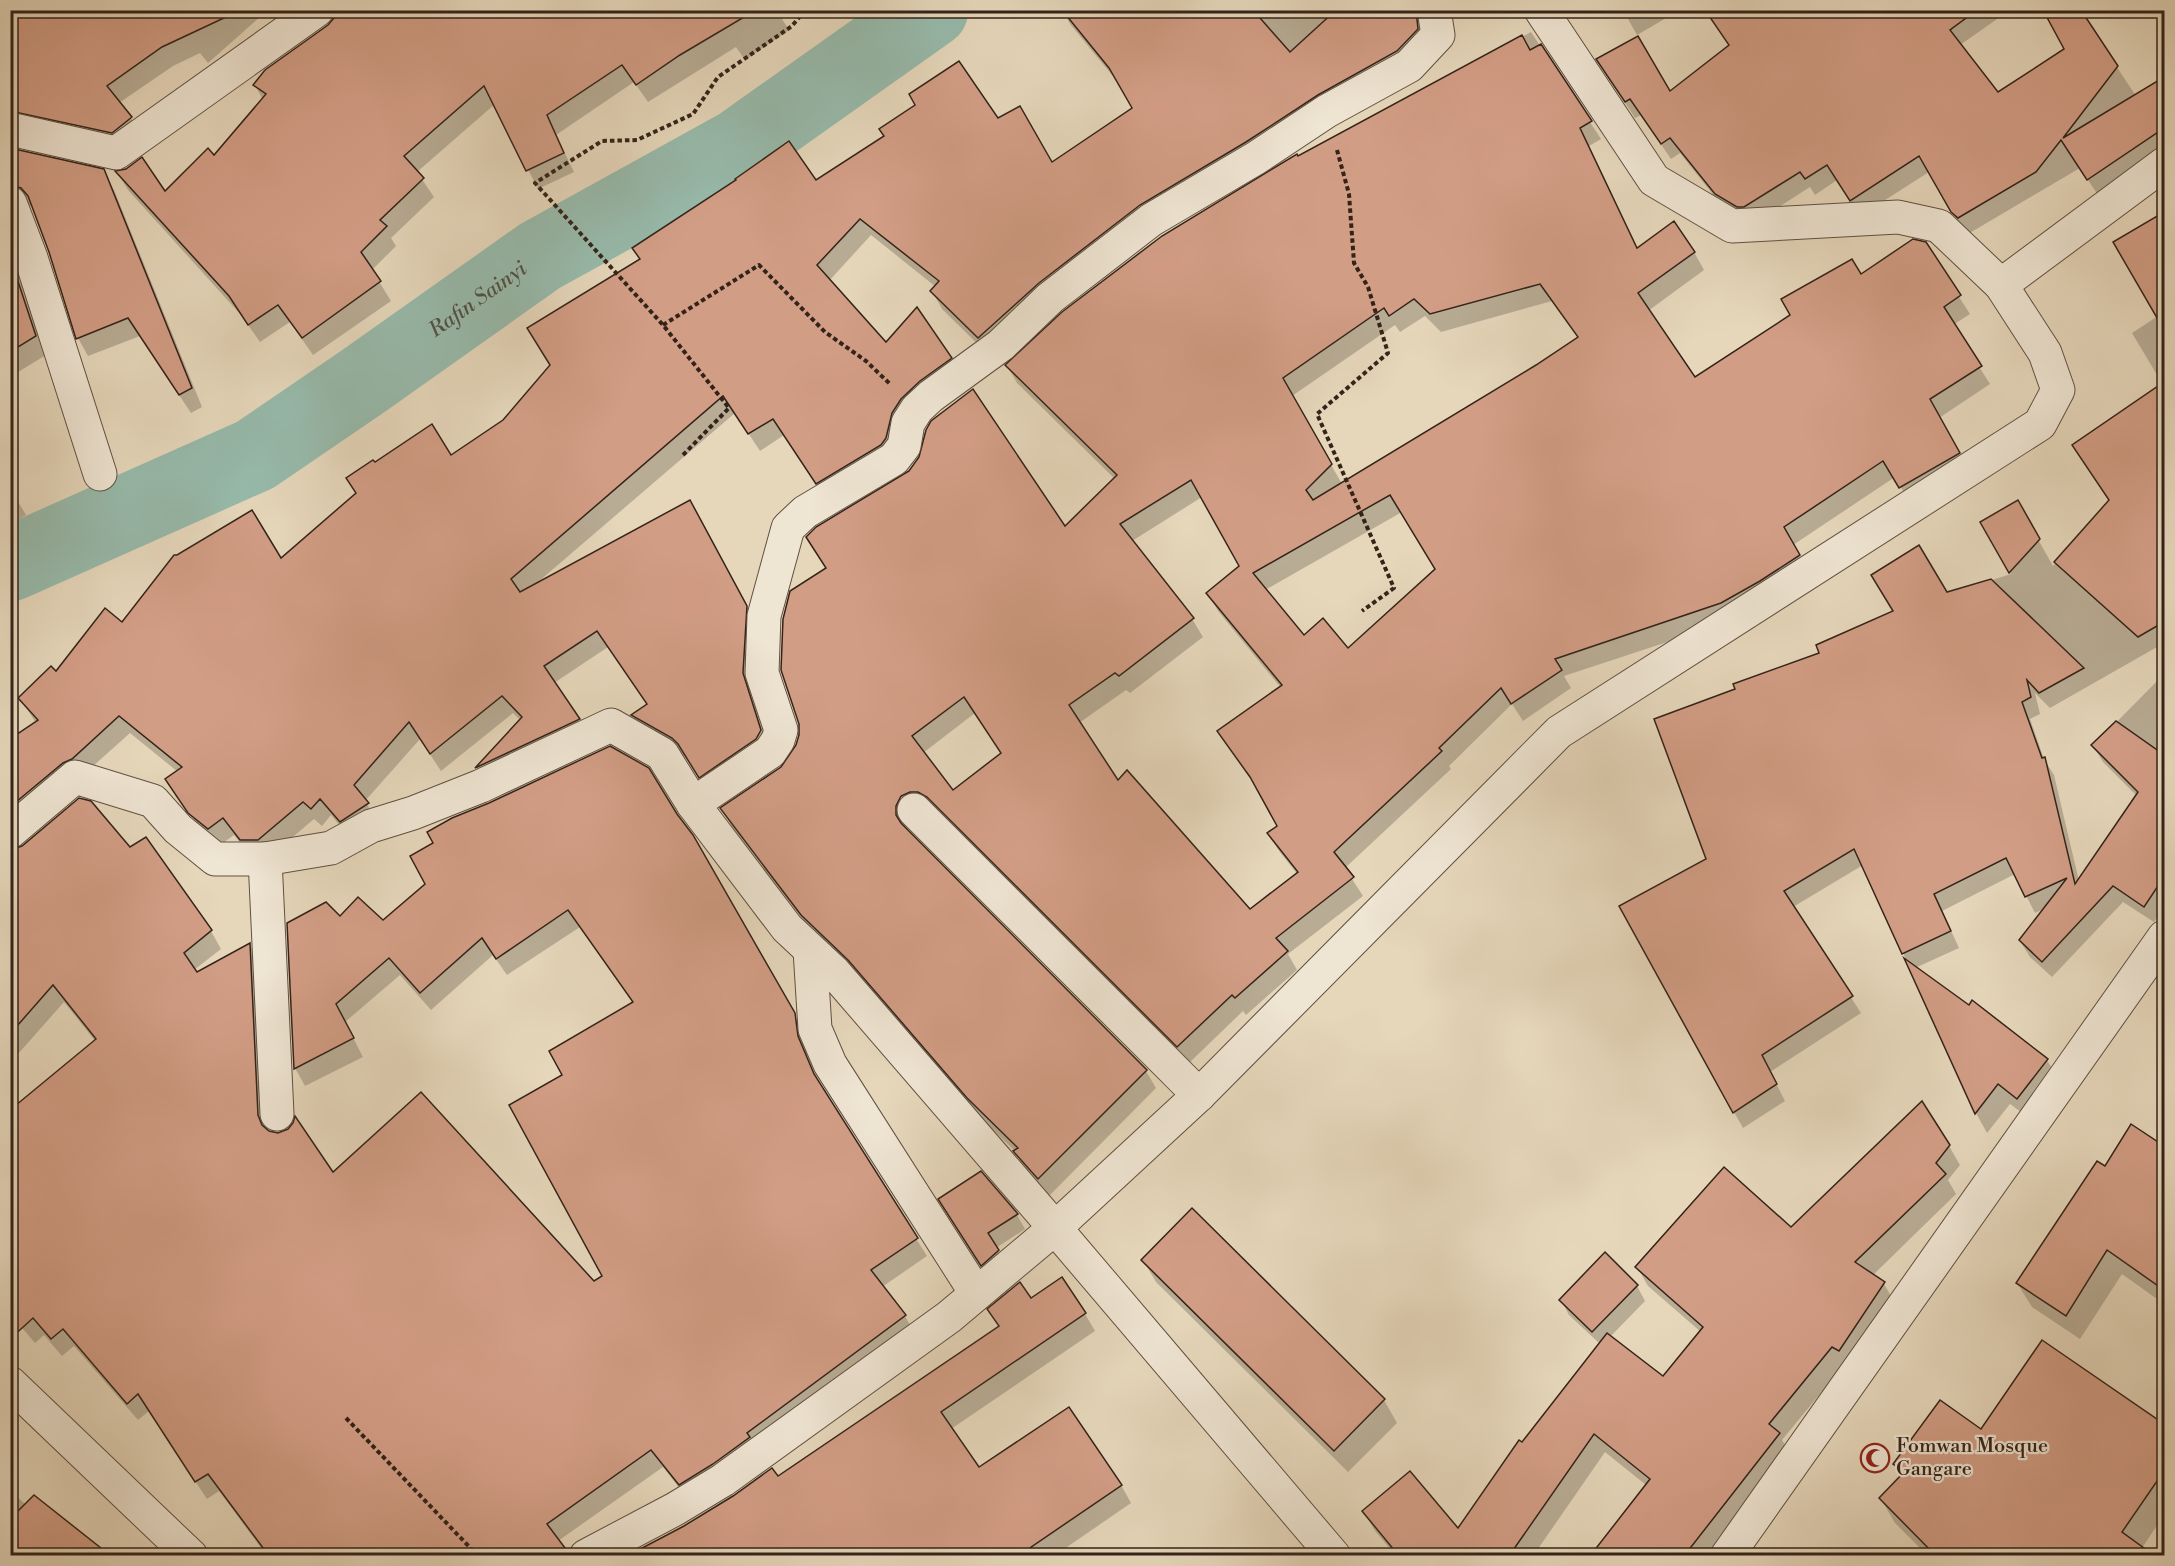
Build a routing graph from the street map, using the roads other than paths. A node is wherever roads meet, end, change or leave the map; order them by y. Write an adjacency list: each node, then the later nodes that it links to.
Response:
1 (317, 10): 4 (street)
2 (1434, 10): 9 (street)
3 (1541, 10): 7 (street)
4 (10, 129)
5 (2164, 164): 7 (street)
6 (10, 203): 8 (street)
7 (2001, 285): 15 (street)
8 (100, 474)
9 (693, 804): 12 (street); 14 (street)
10 (914, 810): 15 (street)
11 (10, 832): 12 (street)
12 (265, 859): 16 (street)
13 (2164, 937): 23 (street)
14 (810, 950): 17 (street); 18 (street)
15 (1199, 1095): 17 (street)
16 (277, 1114)
17 (1055, 1227): 18 (street); 22 (street)
18 (976, 1293): 21 (street)
19 (10, 1383): 20 (street)
20 (191, 1556)
21 (586, 1556)
22 (1334, 1556)
23 (1727, 1556)

